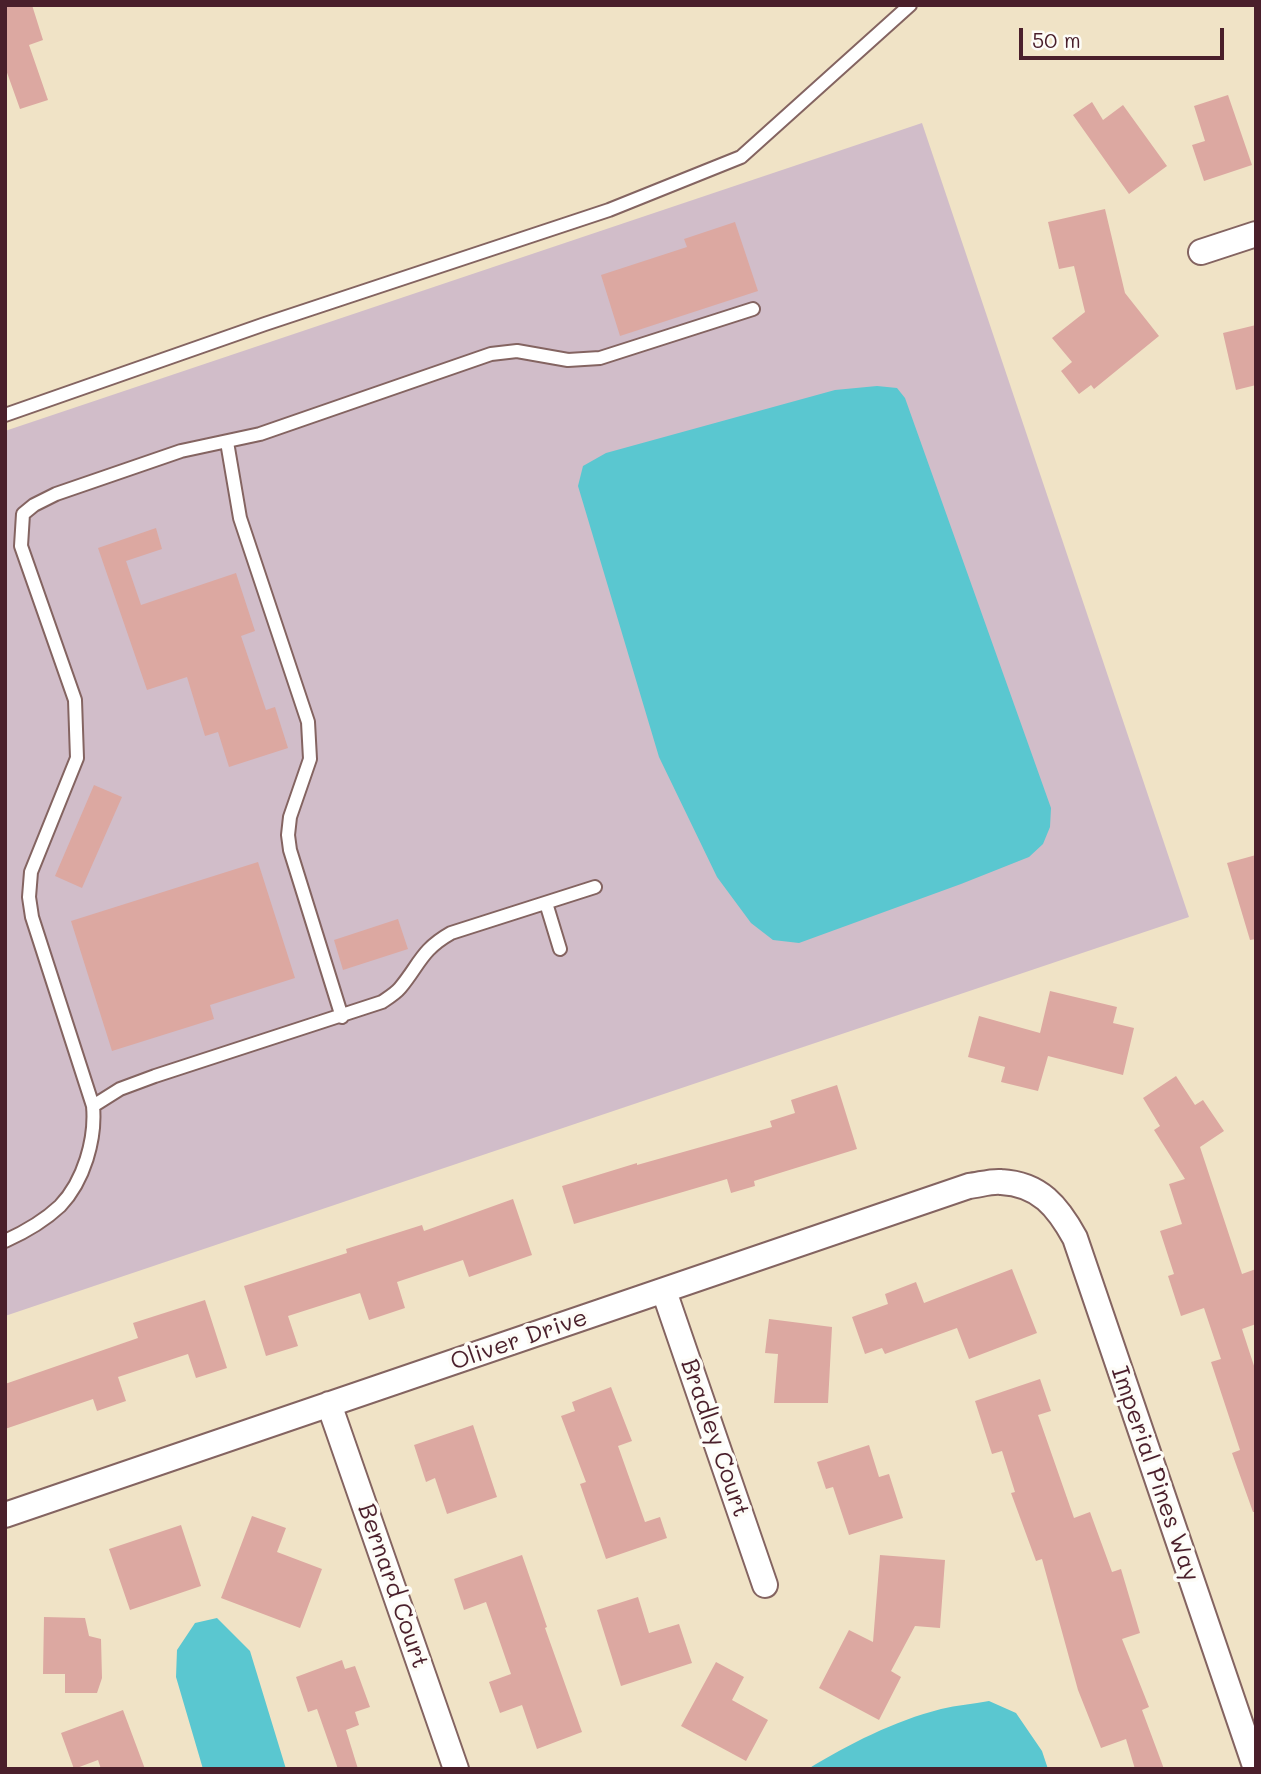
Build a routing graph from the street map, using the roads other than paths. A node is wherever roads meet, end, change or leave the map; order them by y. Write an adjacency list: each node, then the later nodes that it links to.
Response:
1 (909, 5): 5 (lane)
2 (1256, 234): 3 (street)
3 (1200, 252)
4 (753, 309): 6 (lane)
5 (5, 415)
6 (226, 442): 10 (lane); 11 (lane)
7 (595, 887): 8 (lane)
8 (546, 903): 9 (lane); 10 (lane)
9 (560, 949)
10 (342, 1017): 11 (lane)
11 (93, 1106): 13 (lane)
12 (1036, 1190): 14 (street, Oliver Drive); 19 (street, Imperial Pines Way)
13 (5, 1241)
14 (664, 1291): 15 (street, Oliver Drive); 17 (street, Bradley Court)
15 (329, 1404): 16 (street, Oliver Drive); 18 (street, Bernard Court)
16 (5, 1515)
17 (765, 1585)
18 (456, 1769)
19 (1256, 1769)

